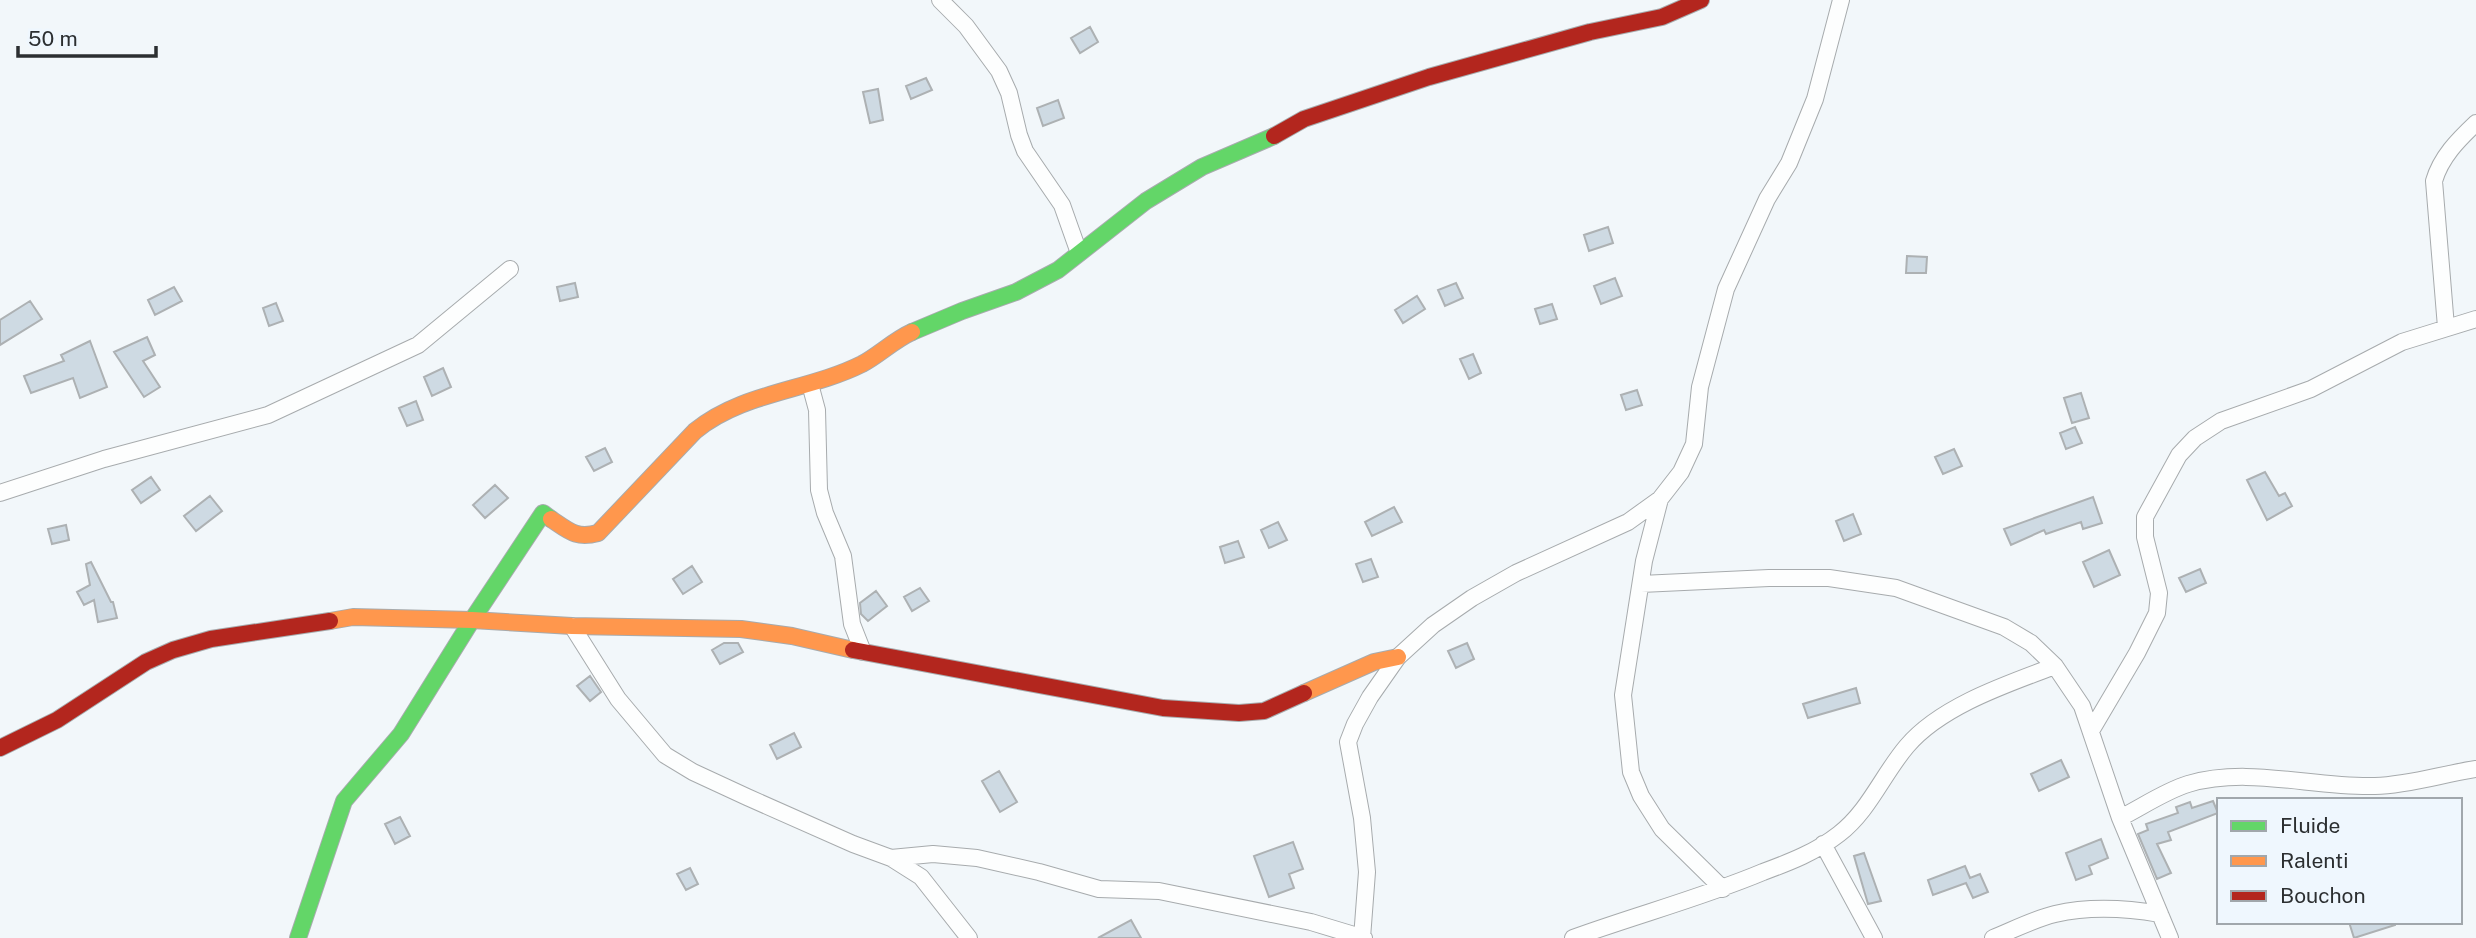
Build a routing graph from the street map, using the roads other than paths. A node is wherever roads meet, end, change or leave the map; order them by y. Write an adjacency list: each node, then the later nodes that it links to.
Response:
1 (940, 0): 5 (street)
2 (1701, 0): 5 (street)
3 (1841, 0): 11 (street)
4 (2476, 123): 8 (street)
5 (1079, 253): 9 (street)
6 (510, 269): 10 (street)
7 (2476, 319): 8 (street)
8 (2446, 327): 18 (street)
9 (810, 384): 13 (street); 15 (street)
10 (0, 493)
11 (1660, 499): 12 (street); 16 (street)
12 (1641, 584): 17 (street); 24 (street)
13 (472, 620): 14 (street); 19 (street); 26 (street)
14 (572, 626): 15 (street); 23 (street)
15 (863, 653): 16 (street)
16 (1398, 657): 28 (street)
17 (2055, 666): 18 (street); 22 (street)
18 (2091, 731): 21 (street)
19 (0, 748)
20 (2476, 769): 21 (street)
21 (2120, 818): 25 (street)
22 (1823, 844): 24 (street); 30 (street)
23 (891, 858): 27 (street); 28 (street)
24 (1723, 888): 29 (street)
25 (2160, 914): 31 (street); 32 (street)
26 (298, 938)
27 (969, 938)
28 (1362, 938)
29 (1573, 938)
30 (1874, 938)
31 (1993, 938)
32 (2170, 938)

